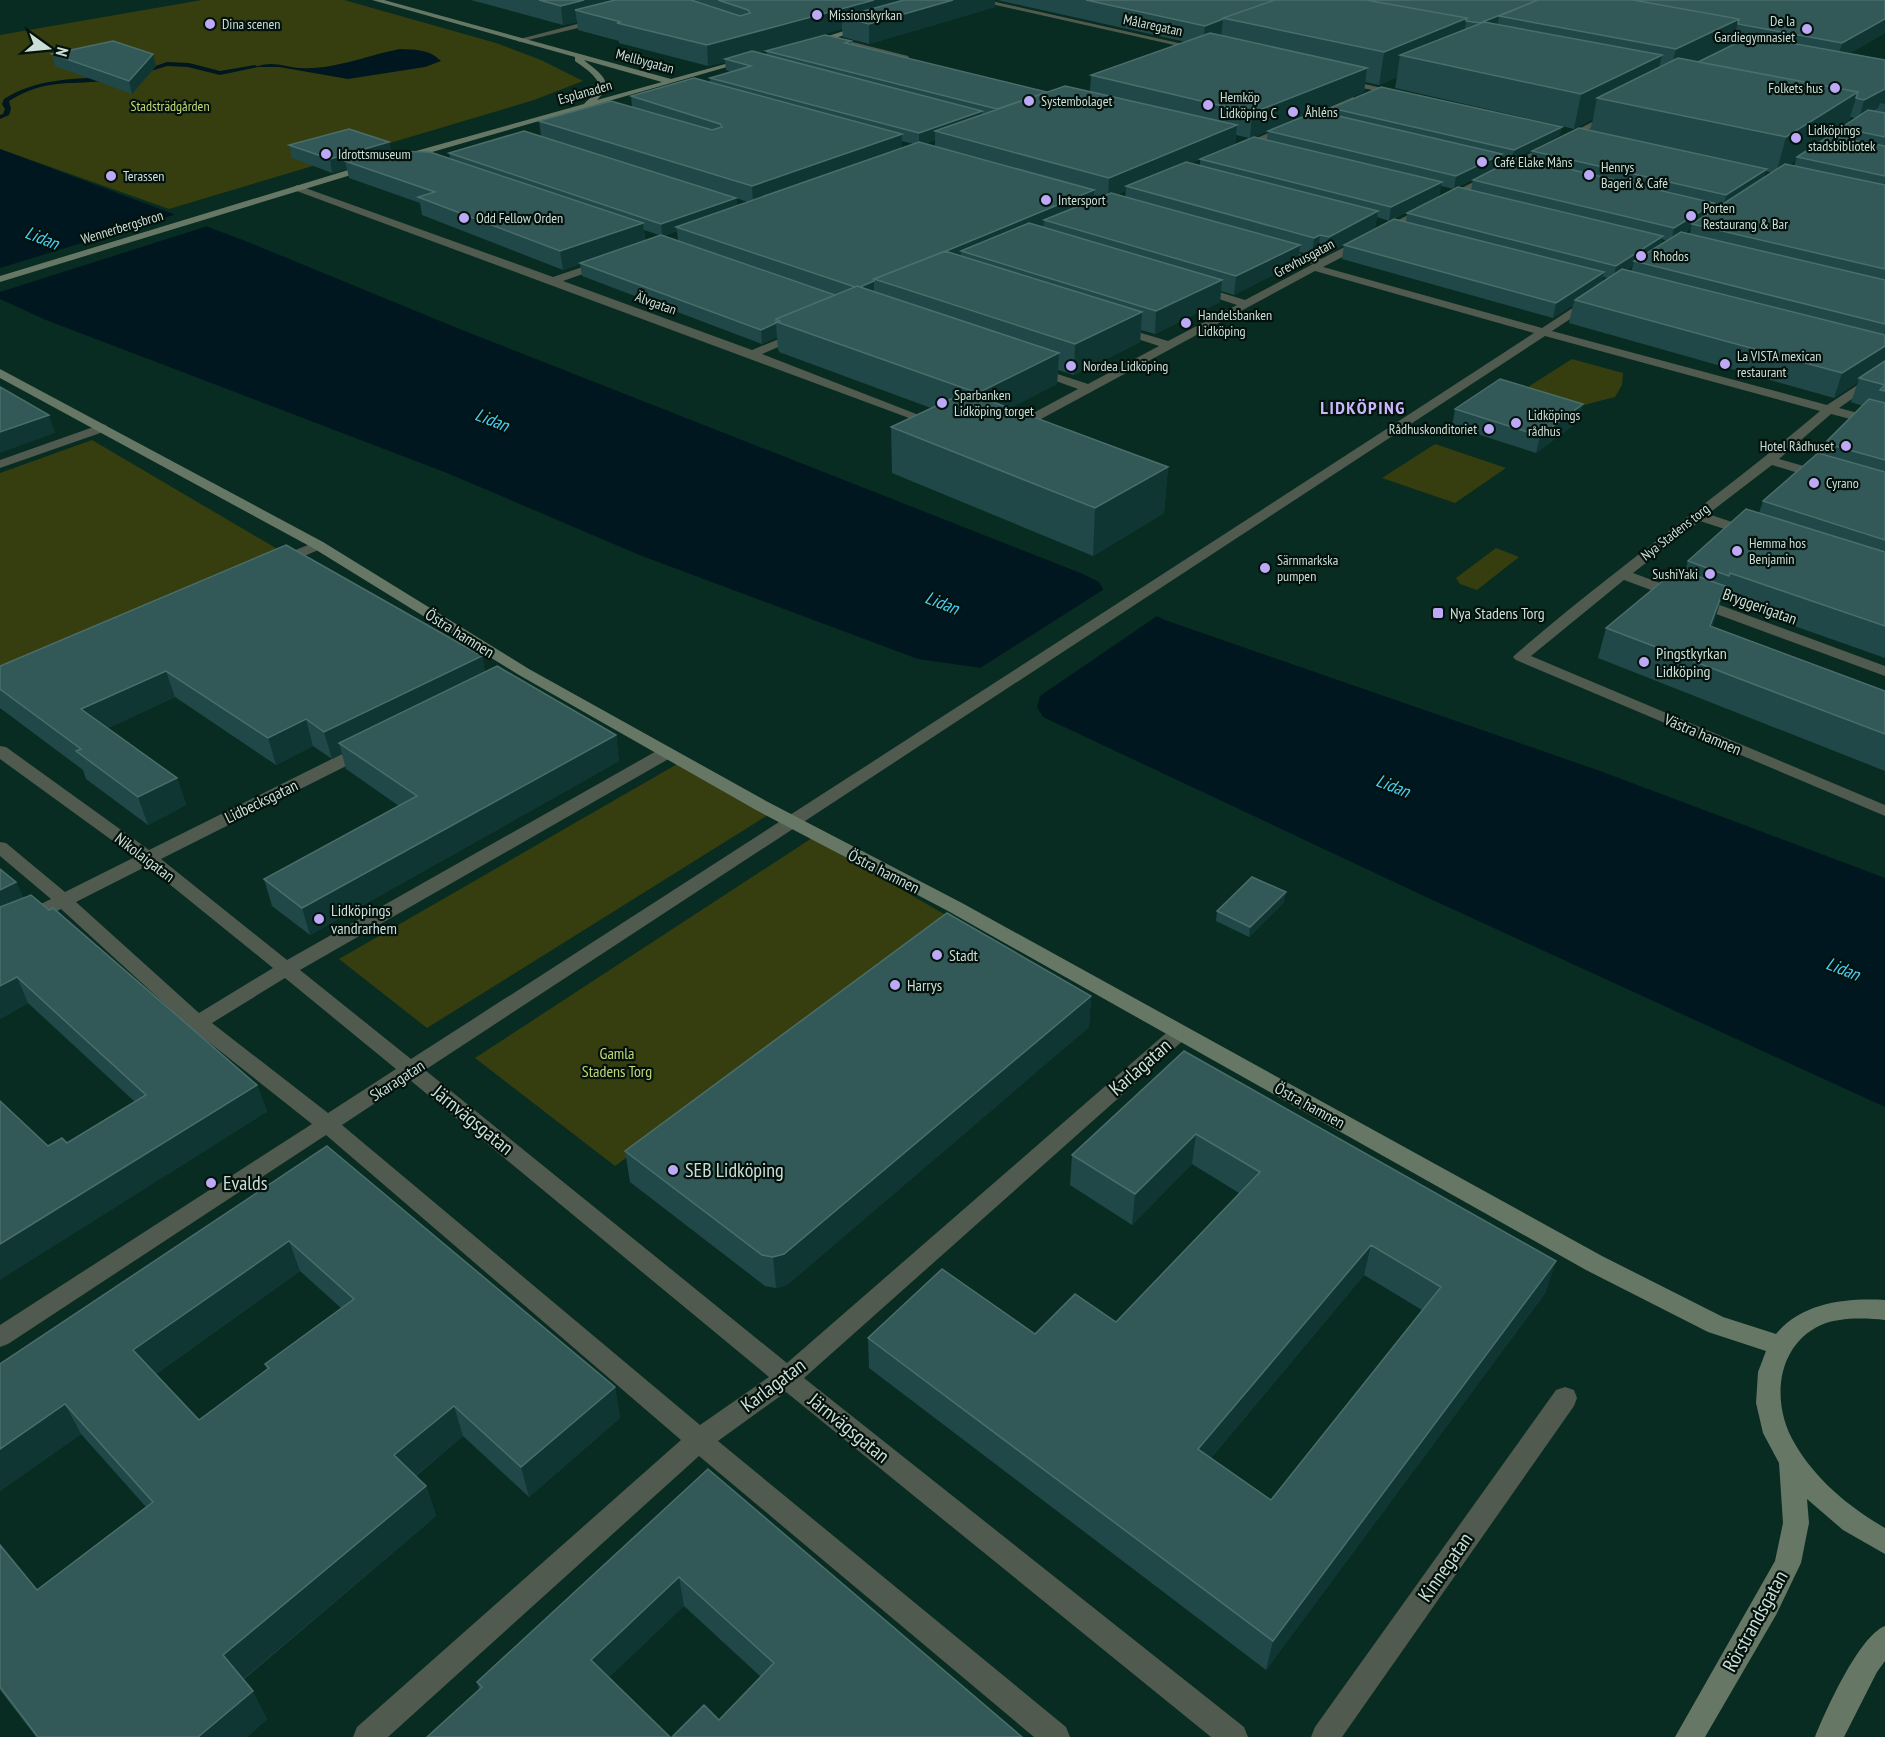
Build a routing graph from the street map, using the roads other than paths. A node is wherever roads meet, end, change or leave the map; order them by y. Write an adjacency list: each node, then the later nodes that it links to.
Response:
1 (376, 0): 6 (main road, Mellbygatan)
2 (977, 0): 8 (street, Målaregatan)
3 (607, 18): 6 (street)
4 (870, 26): 5 (main road)
5 (829, 38): 7 (main road); 11 (street)
6 (520, 40): 9 (main road, Mellbygatan)
7 (807, 44)
8 (1206, 50)
9 (573, 55): 13 (main road, Mellbygatan); 18 (main road)
10 (754, 60): 13 (main road, Esplanaden)
11 (916, 61)
12 (1332, 79): 16 (street)
13 (671, 82): 15 (street, Mellbygatan); 18 (main road, Esplanaden)
14 (1389, 85): 16 (street)
15 (692, 88)
16 (1378, 89): 17 (street); 20 (street)
17 (1412, 97)
18 (586, 106): 26 (main road, Esplanaden)
19 (1628, 107): 29 (street, Grevhusgatan)
20 (1313, 117): 21 (street); 23 (street)
21 (1335, 122)
22 (1227, 138): 23 (street)
23 (1249, 144): 24 (street); 25 (street)
24 (1260, 147)
25 (1229, 152)
26 (390, 162): 28 (street); 31 (main road, Esplanaden)
27 (1504, 162): 29 (street)
28 (422, 163)
29 (1515, 164): 30 (street); 33 (street, Grevhusgatan)
30 (1527, 167)
31 (297, 188): 35 (main road, Esplanaden); 43 (street, Älvgatan)
32 (1441, 191): 33 (street)
33 (1452, 194): 34 (street); 37 (street, Grevhusgatan)
34 (1475, 200)
35 (218, 212): 42 (main road, Wennerbergsbron)
36 (1369, 220): 37 (street)
37 (1391, 226): 38 (street); 41 (street, Grevhusgatan)
38 (1413, 232)
39 (1265, 248): 41 (street)
40 (619, 258): 43 (street)
41 (1319, 265): 46 (street, Grevhusgatan); 49 (street)
42 (0, 279)
43 (554, 280): 51 (street, Älvgatan)
44 (1191, 287): 46 (street)
45 (1603, 292): 49 (street, Skaragatan)
46 (1246, 304): 50 (street, Grevhusgatan)
47 (1101, 323): 50 (street)
48 (816, 327): 51 (street)
49 (1541, 333): 56 (street); 77 (street, Skaragatan)
50 (1168, 345): 55 (street, Grevhusgatan)
51 (752, 354): 59 (street, Älvgatan)
52 (1022, 366): 55 (street)
53 (1885, 371): 56 (street, Nya Stadens torg)
54 (0, 373): 58 (main road, Östra hamnen)
55 (1088, 388): 60 (street, Grevhusgatan)
56 (1831, 408): 57 (street); 61 (street, Nya Stadens torg)
57 (1885, 424)
58 (102, 428): 62 (street); 66 (main road, Östra hamnen)
59 (945, 428)
60 (1003, 432)
61 (1770, 460): 63 (street); 64 (street, Nya Stadens torg)
62 (0, 464)
63 (1833, 479)
64 (1696, 515): 65 (street); 68 (street, Nya Stadens torg)
65 (1763, 537)
66 (318, 545): 67 (street); 71 (main road, Östra hamnen)
67 (265, 568)
68 (1622, 574): 69 (street, Nya Stadens torg); 70 (street, Bryggerigatan)
69 (1521, 657): 76 (street, Västra hamnen)
70 (1885, 671)
71 (524, 672): 72 (street); 75 (main road, Östra hamnen)
72 (506, 681)
73 (379, 743): 79 (street, Lidbecksgatan)
74 (0, 751): 79 (street, Nikolaigatan)
75 (666, 753): 77 (main road, Östra hamnen); 82 (street)
76 (1885, 811)
77 (794, 823): 84 (main road, Östra hamnen); 85 (street, Skaragatan)
78 (0, 847): 80 (street)
79 (147, 857): 80 (street, Lidbecksgatan); 82 (street, Nikolaigatan)
80 (63, 900): 81 (street, Lidbecksgatan); 83 (street)
81 (0, 932)
82 (285, 970): 83 (street); 85 (street)
83 (198, 1023): 86 (street)
84 (1179, 1033): 89 (main road, Östra hamnen); 90 (street, Karlagatan)
85 (411, 1070): 86 (street, Skaragatan); 90 (street, Järnvägsgatan)
86 (327, 1125): 88 (street, Skaragatan); 92 (street)
87 (1885, 1310): 89 (main road)
88 (0, 1337)
89 (1780, 1345): 93 (main road)
90 (787, 1378): 92 (street, Karlagatan); 98 (street, Järnvägsgatan)
91 (1565, 1398): 99 (street, Kinnegatan)
92 (699, 1440): 96 (street, Karlagatan); 97 (street)
93 (1791, 1460): 94 (main road); 100 (main road, Rörstrandsgatan)
94 (1885, 1542)
95 (1885, 1639): 101 (main road)
96 (367, 1737)
97 (1056, 1737)
98 (1234, 1737)
99 (1325, 1737)
100 (1689, 1737)
101 (1829, 1737)

